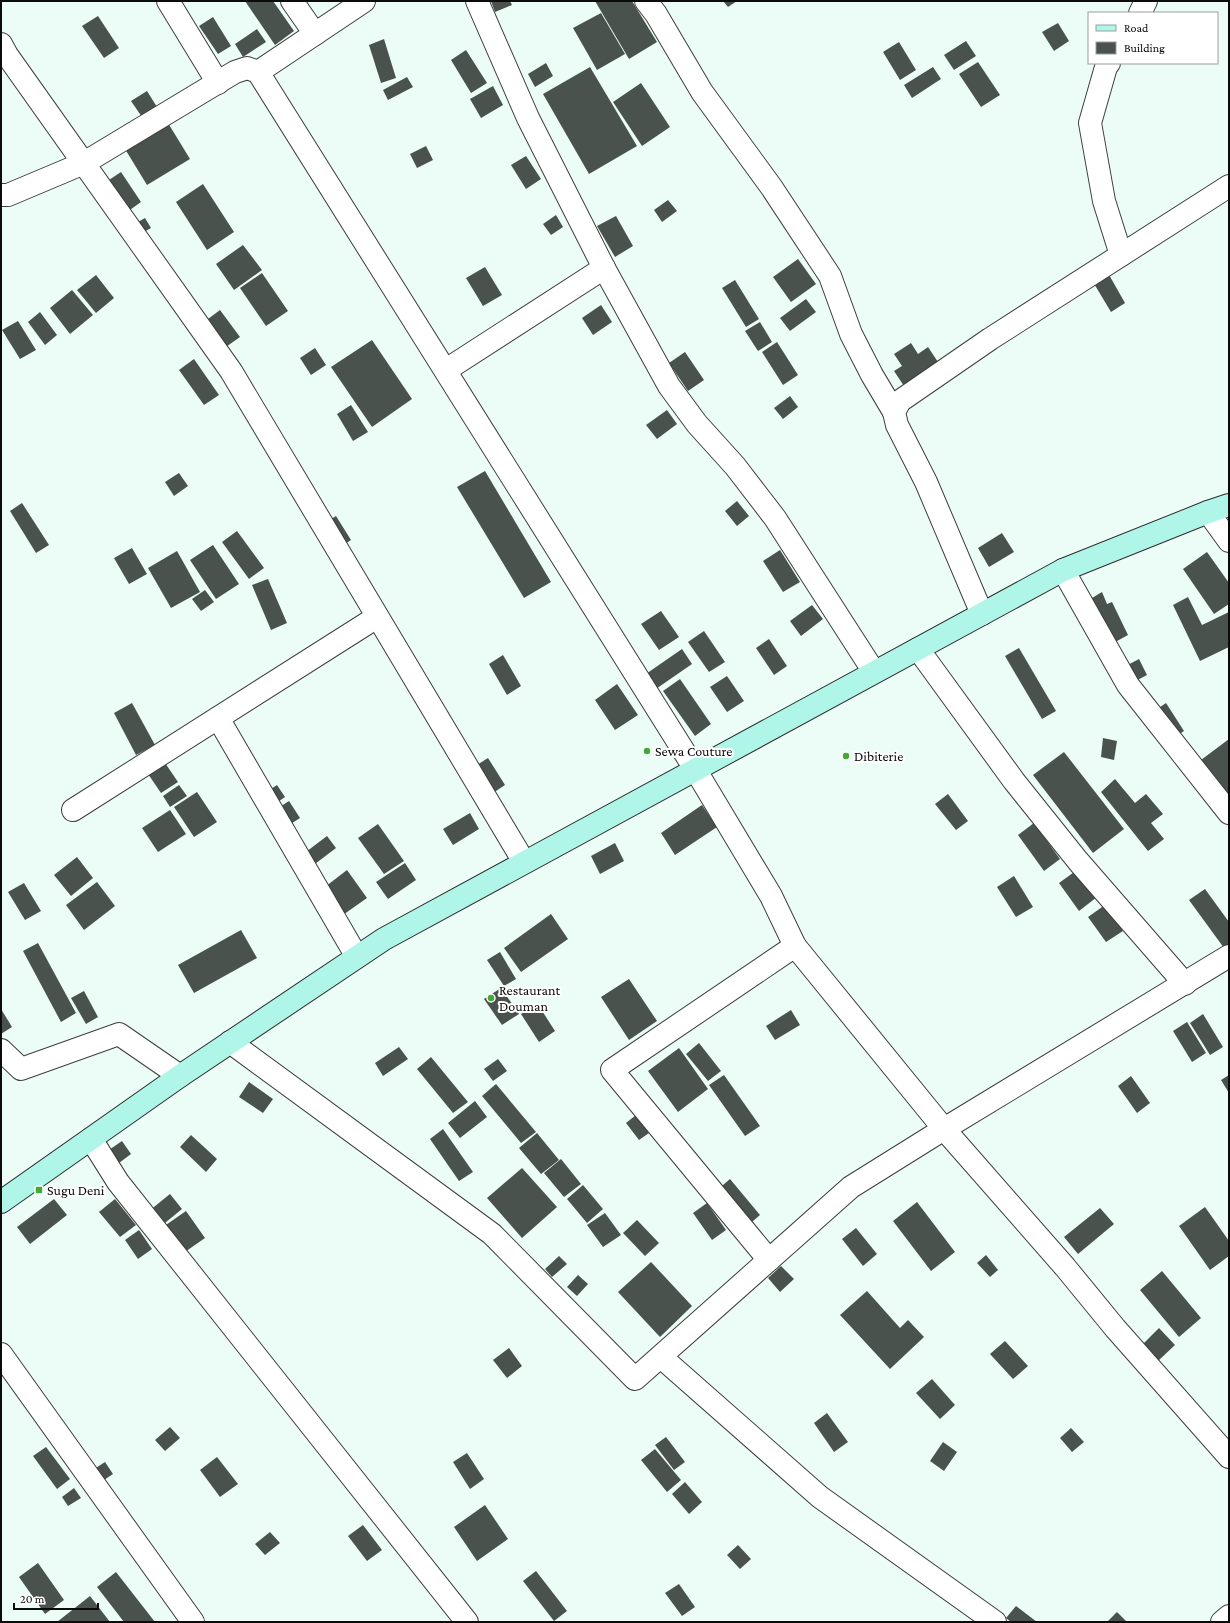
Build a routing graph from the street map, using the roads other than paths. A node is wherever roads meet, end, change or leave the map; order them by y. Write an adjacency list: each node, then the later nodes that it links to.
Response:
1 (168, 1): 12 (street)
2 (292, 1): 8 (street)
3 (364, 1): 8 (street)
4 (477, 1): 17 (street)
5 (646, 1): 19 (street)
6 (1146, 1): 7 (street)
7 (1140, 12)
8 (315, 34): 11 (street)
9 (1, 44): 13 (street)
10 (1108, 64): 16 (street)
11 (258, 72): 12 (street); 18 (street)
12 (218, 83): 13 (street)
13 (84, 163): 15 (street); 25 (street)
14 (1229, 186): 16 (street)
15 (1, 195)
16 (1121, 255): 19 (street)
17 (604, 268): 18 (street); 27 (street)
18 (446, 370): 29 (street)
19 (894, 412): 24 (street)
20 (1229, 505): 21 (street)
21 (1208, 512): 22 (street); 23 (street)
22 (1229, 541)
23 (1064, 570): 24 (street); 31 (street)
24 (982, 614): 26 (street)
25 (377, 617): 28 (street); 32 (street)
26 (918, 649): 27 (street); 36 (street)
27 (874, 672): 29 (street)
28 (218, 718): 30 (street); 34 (street)
29 (695, 769): 32 (street); 33 (street)
30 (74, 810)
31 (1229, 812)
32 (524, 862): 34 (street)
33 (795, 946): 40 (street); 43 (street)
34 (357, 957): 37 (street)
35 (1226, 963): 36 (street)
36 (1185, 984): 40 (street)
37 (230, 1042): 39 (street); 45 (street)
38 (1, 1050): 39 (street)
39 (180, 1076): 41 (street)
40 (944, 1129): 43 (street); 46 (street)
41 (91, 1139): 42 (street); 49 (street)
42 (1, 1202)
43 (769, 1260): 45 (street)
44 (1, 1354): 48 (street)
45 (660, 1357): 50 (street)
46 (1229, 1457)
47 (1229, 1616): 51 (street)
48 (192, 1622)
49 (468, 1622)
50 (995, 1622)
51 (1222, 1622)

